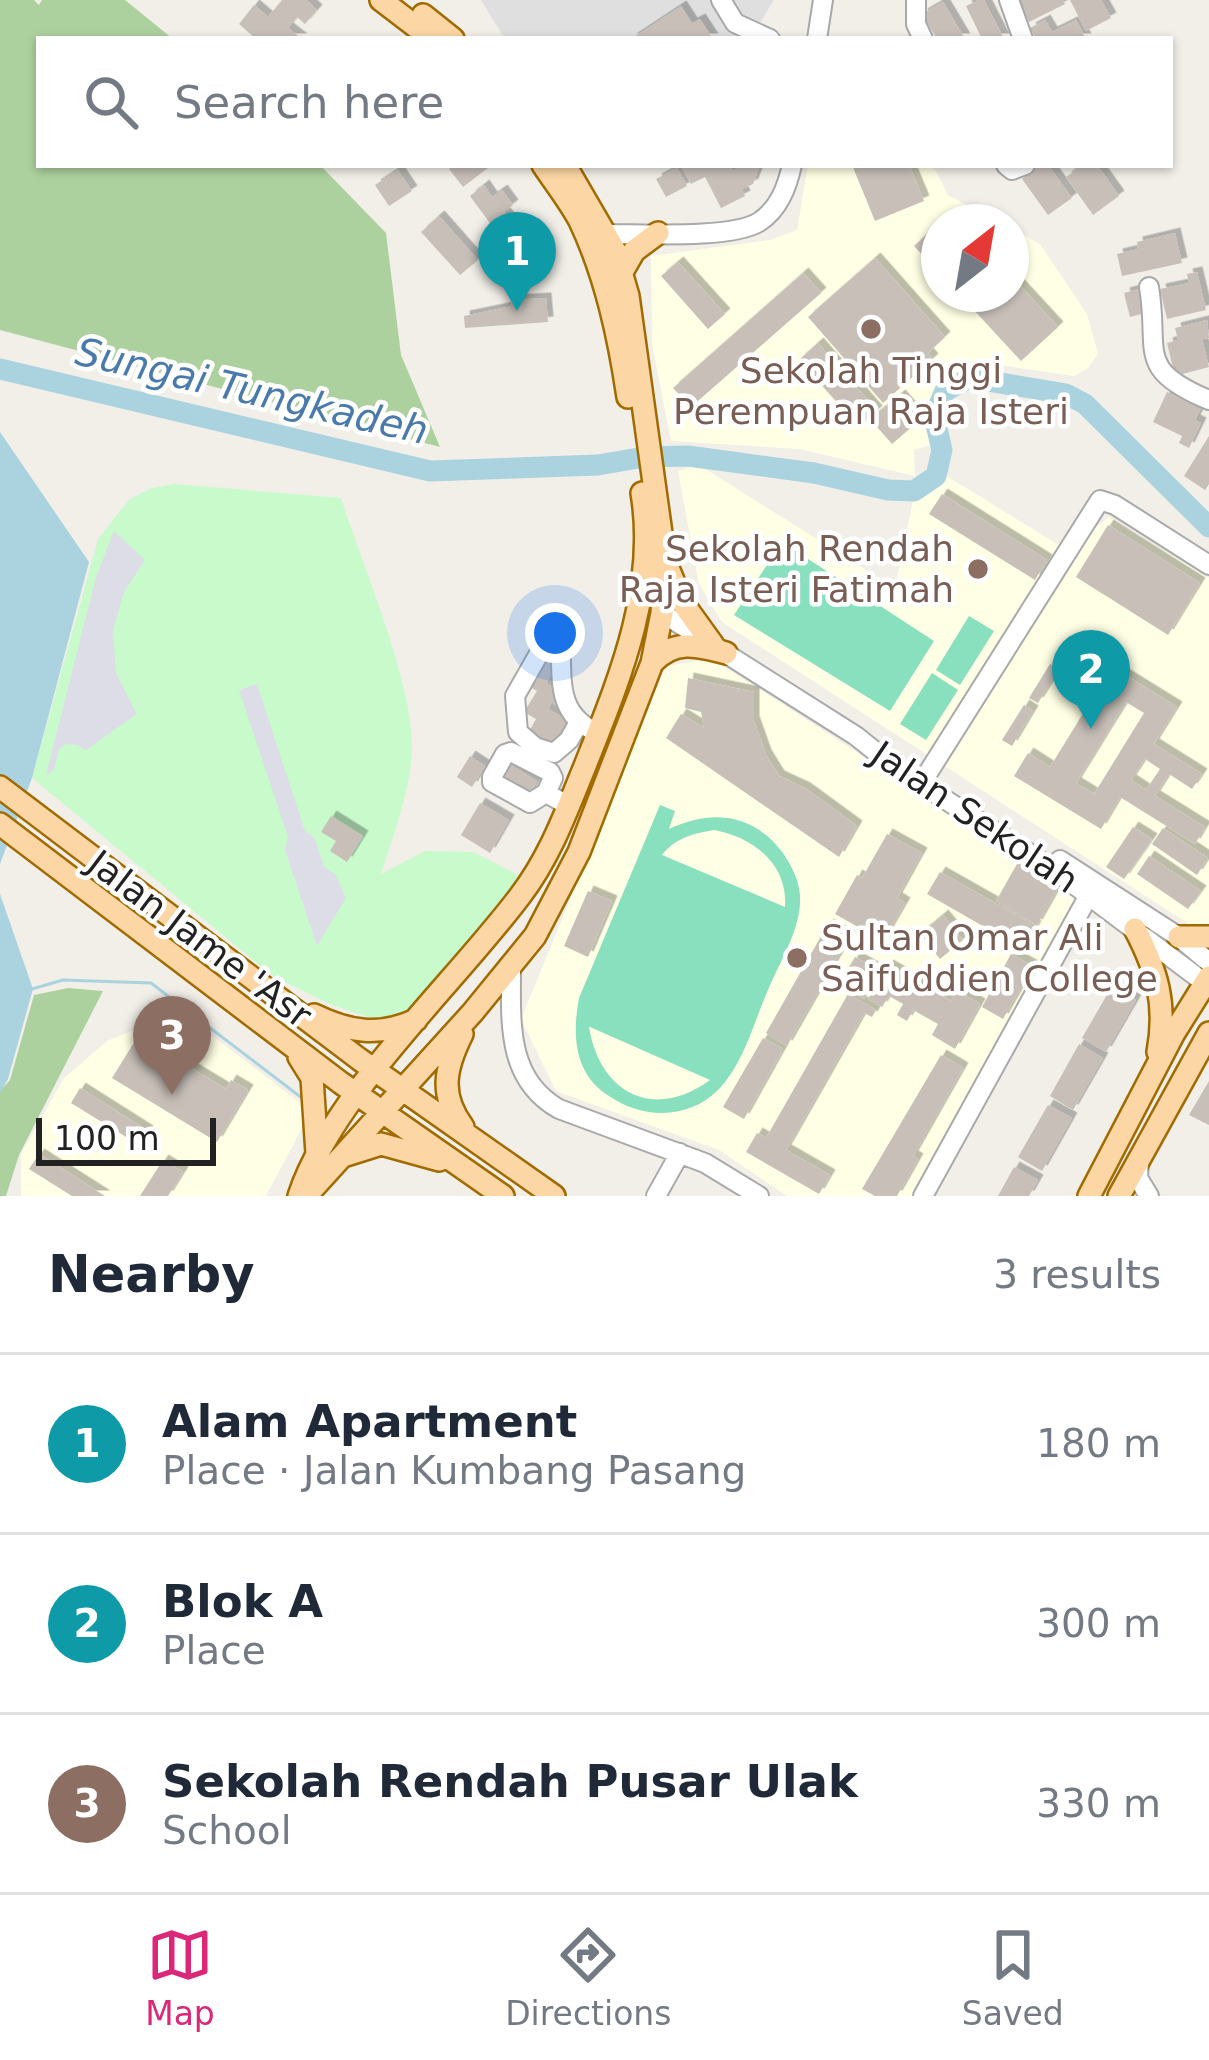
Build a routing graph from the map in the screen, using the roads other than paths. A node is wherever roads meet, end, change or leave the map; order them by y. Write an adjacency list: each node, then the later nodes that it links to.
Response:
1 (381, 0): 7 (main road)
2 (404, 0): 8 (main road)
3 (721, 0): 9 (street)
4 (823, 0): 10 (street)
5 (916, 0): 11 (street)
6 (1009, 0): 12 (street)
7 (428, 36)
8 (449, 36)
9 (762, 36)
10 (817, 36)
11 (921, 36)
12 (1022, 36)
13 (545, 168): 17 (main road)
14 (566, 168): 17 (main road)
15 (791, 168): 16 (street)
16 (658, 233): 17 (street); 18 (main road)
17 (596, 234): 18 (main road); 21 (main road)
18 (622, 272): 21 (main road)
19 (1148, 287): 20 (street)
20 (1209, 400)
21 (640, 429): 22 (main road)
22 (655, 560): 24 (main road); 25 (main road); 27 (main road)
23 (1209, 565): 30 (street)
24 (662, 614): 25 (street, Jalan Sekolah); 26 (main road); 27 (main road)
25 (719, 649): 26 (main road); 29 (street, Jalan Sekolah)
26 (652, 663): 38 (main road)
27 (616, 689): 28 (main road)
28 (588, 729): 28 (street); 33 (main road)
29 (856, 736): 30 (street, Jalan Sekolah); 35 (street, Jalan Sekolah)
30 (926, 776): 37 (street, Jalan Sekolah)
31 (0, 787): 40 (main road, Jalan Jame 'Asr)
32 (546, 793): 33 (street)
33 (569, 806): 43 (main road)
34 (0, 824): 42 (main road, Jalan Jame 'Asr)
35 (1089, 895): 36 (street, Jalan Sekolah); 62 (street)
36 (1135, 928): 39 (street, Jalan Sekolah); 47 (main road)
37 (1200, 935): 39 (street, Jalan Sekolah)
38 (511, 968): 41 (main road); 52 (street)
39 (1208, 977): 47 (main road)
40 (271, 993): 42 (main road); 43 (main road); 46 (main road, Jalan Jame 'Asr)
41 (472, 1012): 48 (main road); 51 (main road)
42 (253, 1016): 45 (main road, Jalan Jame 'Asr)
43 (420, 1018): 46 (main road)
44 (1209, 1033): 55 (main road)
45 (292, 1046): 49 (main road, Jalan Jame 'Asr); 53 (main road)
46 (377, 1070): 48 (main road, Jalan Jame 'Asr); 49 (main road)
47 (1155, 1070): 63 (main road)
48 (403, 1088): 50 (main road); 51 (main road, Jalan Jame 'Asr)
49 (358, 1095): 50 (main road, Jalan Jame 'Asr); 53 (main road)
50 (382, 1110): 54 (main road); 56 (main road, Jalan Jame 'Asr)
51 (469, 1136): 59 (main road, Jalan Jame 'Asr)
52 (680, 1153): 60 (street); 61 (street)
53 (317, 1156): 57 (main road)
54 (341, 1157): 56 (main road); 57 (main road)
55 (1139, 1161): 64 (main road); 65 (street)
56 (468, 1171): 58 (main road)
57 (302, 1196)
58 (503, 1196)
59 (554, 1196)
60 (656, 1196)
61 (759, 1196)
62 (923, 1196)
63 (1089, 1196)
64 (1119, 1196)
65 (1148, 1196)

